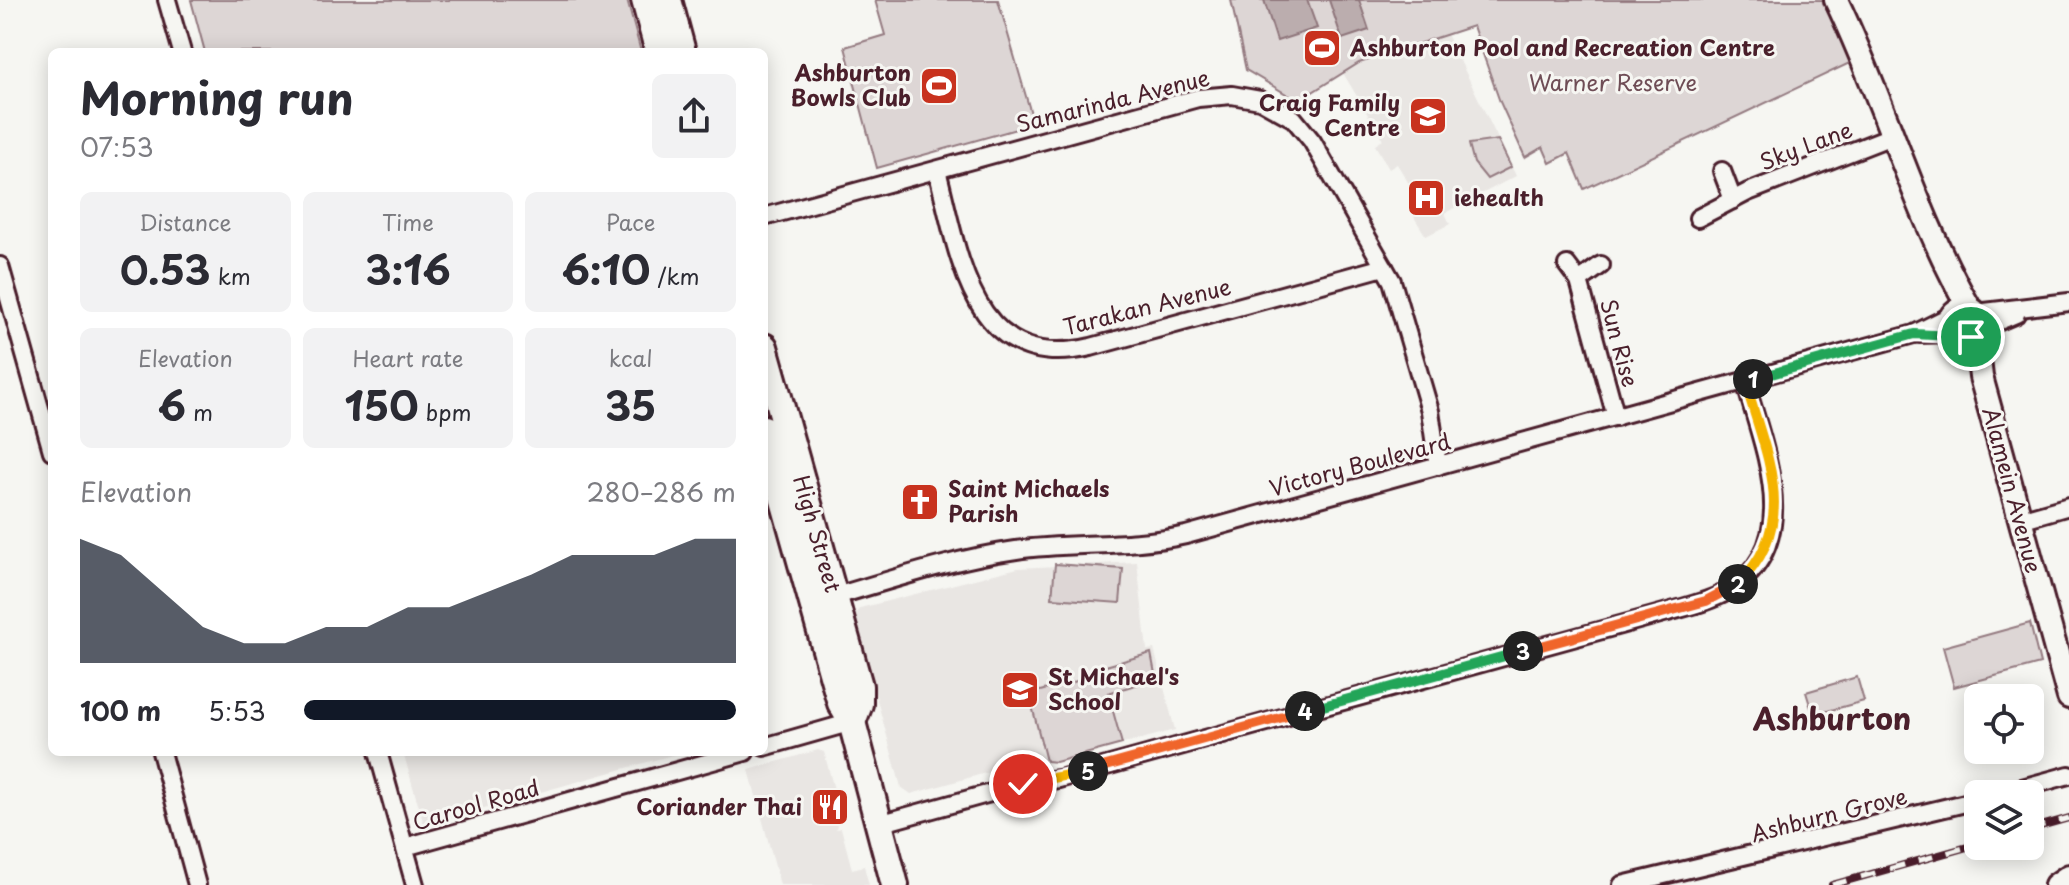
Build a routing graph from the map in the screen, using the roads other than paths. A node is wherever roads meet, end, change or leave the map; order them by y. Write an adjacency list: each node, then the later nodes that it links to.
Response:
1 (167, 0): 5 (street)
2 (645, 0): 6 (main road)
3 (668, 0): 7 (main road)
4 (1836, 0): 8 (street, Alamein Avenue)
5 (181, 48)
6 (658, 48)
7 (681, 48)
8 (1894, 135): 11 (street, Sky Lane); 20 (street, Alamein Avenue)
9 (937, 170): 12 (street, Samarinda Avenue); 17 (street, Samarinda Avenue); 17 (street, Tarakan Avenue)
10 (1722, 171): 11 (street)
11 (1733, 200): 13 (street, Sky Lane)
12 (768, 216)
13 (1698, 218)
14 (1567, 265): 18 (street, Sun Rise)
15 (1601, 265): 18 (street, Sun Rise)
16 (0, 266): 24 (street)
17 (1384, 267): 26 (street, Samarinda Avenue)
18 (1579, 281): 23 (street, Sun Rise)
19 (2069, 302): 20 (street, Victory Boulevard)
20 (1965, 323): 22 (street, Victory Boulevard); 28 (street, Alamein Avenue)
21 (768, 364): 29 (main road, High Street)
22 (1745, 381): 23 (street, Victory Boulevard); 39 (street)
23 (1616, 417): 26 (street, Victory Boulevard)
24 (48, 437)
25 (768, 441): 29 (main road, High Street)
26 (1445, 464): 29 (street, Victory Boulevard)
27 (2069, 506): 28 (street)
28 (2020, 520): 30 (street, Alamein Avenue)
29 (823, 600): 31 (main road, High Street)
30 (2069, 697)
31 (852, 722): 32 (street); 39 (main road, High Street)
32 (768, 746)
33 (162, 756): 42 (street)
34 (379, 756): 40 (street)
35 (731, 756): 40 (street, Carool Road)
36 (2069, 775): 37 (street)
37 (2044, 782)
38 (1964, 803): 41 (street, Ashburn Grove)
39 (879, 824): 44 (main road, High Street)
40 (405, 847): 43 (street)
41 (1690, 871): 45 (street, Ashburn Grove); 46 (street, Ashburn Grove)
42 (197, 885)
43 (415, 885)
44 (895, 885)
45 (1622, 885)
46 (1661, 885)

